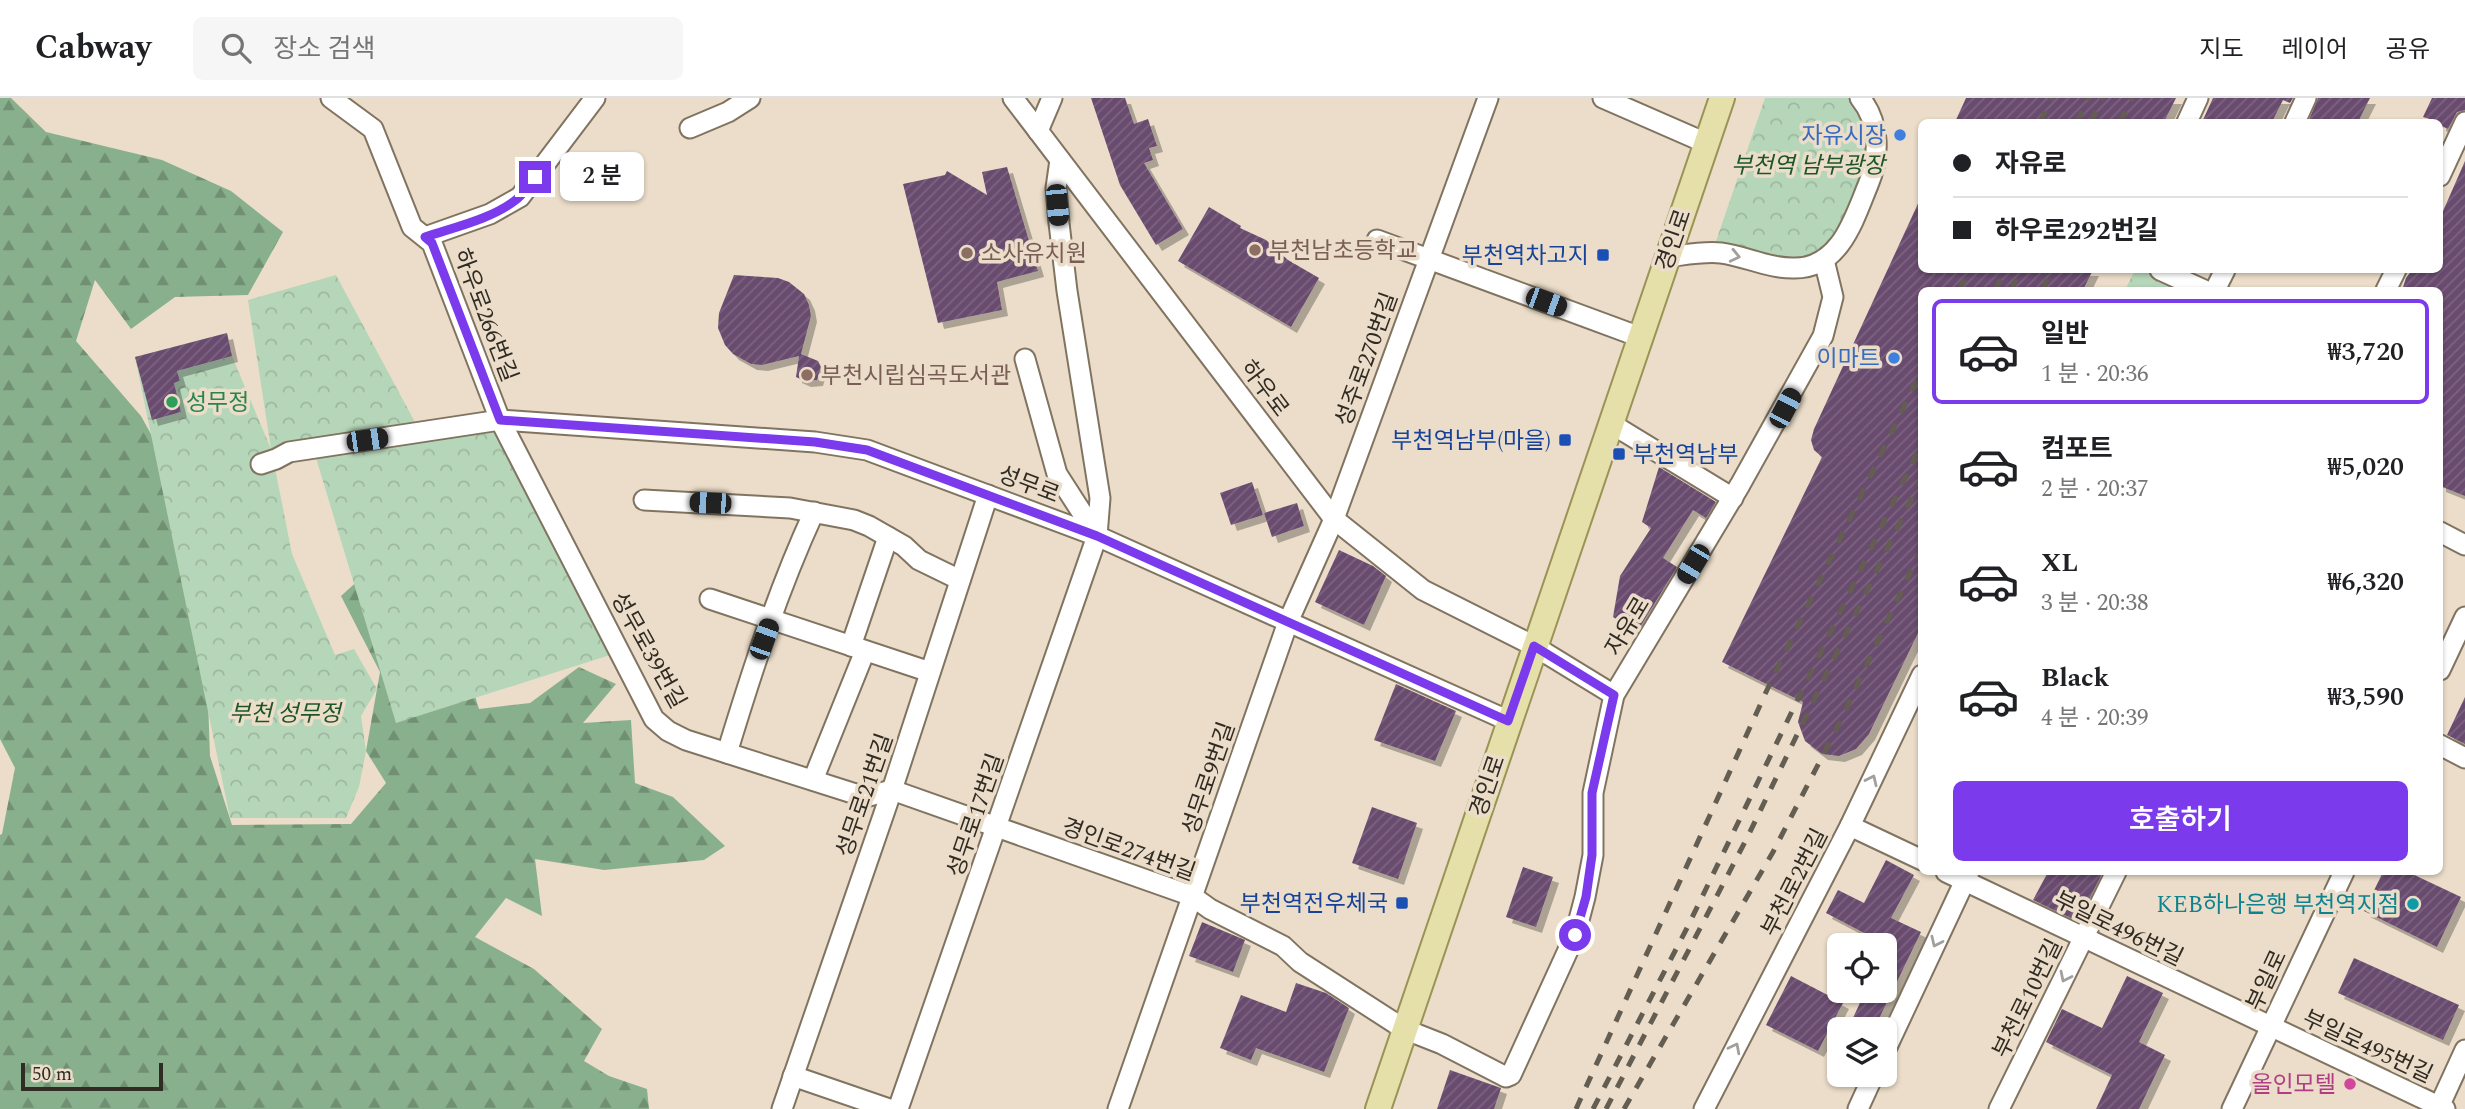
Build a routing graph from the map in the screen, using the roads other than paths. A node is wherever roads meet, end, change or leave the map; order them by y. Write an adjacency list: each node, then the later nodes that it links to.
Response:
1 (331, 98): 20 (street, 하우로266번길)
2 (595, 98): 20 (street)
3 (750, 98): 15 (street)
4 (1013, 98): 16 (street, 하우로)
5 (1052, 98): 16 (street)
6 (1488, 98): 23 (street, 성주로270번길)
7 (1603, 98): 17 (street)
8 (1722, 98): 17 (main road, 경인로)
9 (1860, 98): 24 (street)
10 (2198, 98): 12 (street)
11 (2306, 98): 13 (street)
12 (2188, 119)
13 (2296, 119)
14 (2465, 122): 19 (street)
15 (690, 128)
16 (1038, 131): 18 (street, 하우로)
17 (1706, 143): 22 (main road, 경인로)
18 (1060, 160): 36 (street, 하우로); 38 (street, 성무로17번길)
19 (2443, 170)
20 (425, 237): 29 (street, 하우로266번길)
21 (1377, 240): 23 (street)
22 (1667, 257): 24 (street, one-way to 24); 27 (main road, 경인로)
23 (1429, 259): 27 (street); 36 (street, 성주로270번길)
24 (1824, 260): 33 (street, 자유로)
25 (2167, 273): 26 (street)
26 (2197, 287)
27 (1640, 337): 30 (main road, 경인로)
28 (1025, 359): 38 (street)
29 (500, 420): 31 (street, 성무로); 32 (street, 성무로); 54 (street, 성무로39번길)
30 (1610, 423): 33 (street); 46 (main road, 경인로)
31 (261, 464)
32 (988, 495): 38 (street, 성무로); 41 (street, 성무로21번길)
33 (1732, 498): 51 (street, 자유로)
34 (644, 500): 35 (street)
35 (814, 512): 39 (street); 44 (street)
36 (1334, 519): 45 (street, 성주로270번길); 46 (street, 하우로)
37 (2443, 534): 40 (street)
38 (1097, 536): 45 (street, 성무로); 59 (street, 성무로17번길)
39 (888, 537): 41 (street); 47 (street)
40 (2465, 545)
41 (960, 580): 49 (street, 성무로21번길)
42 (710, 599): 44 (street)
43 (2465, 617): 48 (street)
44 (771, 619): 47 (street); 54 (street)
45 (1288, 622): 52 (street, 성무로); 64 (street, 성무로9번길)
46 (1534, 646): 51 (street, 하우로); 52 (main road, 경인로)
47 (858, 648): 49 (street); 56 (street)
48 (2443, 664)
49 (930, 673): 57 (street, 성무로21번길)
50 (1918, 683): 58 (street, 부천로2번길, one-way to 50)
51 (1614, 695): 71 (street, 자유로)
52 (1508, 721): 68 (main road, 경인로)
53 (2443, 747): 55 (street)
54 (727, 753): 56 (street, 성무로39번길)
55 (2465, 758)
56 (813, 780): 57 (street, 성무로39번길)
57 (892, 789): 59 (street, 경인로274번길); 70 (street, 성무로21번길)
58 (1850, 826): 60 (street); 79 (street, 부천로2번길, one-way to 58)
59 (996, 828): 64 (street, 경인로274번길); 76 (street, 성무로17번길)
60 (1918, 858)
61 (2115, 875): 65 (street, 부천로10번길)
62 (2343, 875): 67 (street, 부일로)
63 (1967, 876): 65 (street, 부일로496번길); 66 (street, one-way to 66)
64 (1192, 896): 68 (street, 경인로274번길); 77 (street, 성무로9번길)
65 (2084, 939): 67 (street, 부일로496번길); 81 (street, 부천로10번길, one-way to 81)
66 (1897, 1025)
67 (2271, 1027): 73 (street, 부일로495번길); 82 (street, 부일로)
68 (1405, 1030): 71 (street, 경인로274번길); 78 (main road, 경인로)
69 (2465, 1050): 73 (street)
70 (793, 1076): 74 (street, 성무로21번길); 75 (street)
71 (1506, 1077)
72 (1868, 1087): 80 (street)
73 (2440, 1108)
74 (782, 1109)
75 (889, 1109)
76 (898, 1109)
77 (1118, 1109)
78 (1378, 1109)
79 (1703, 1109)
80 (1858, 1109)
81 (1999, 1109)
82 (2232, 1109)

